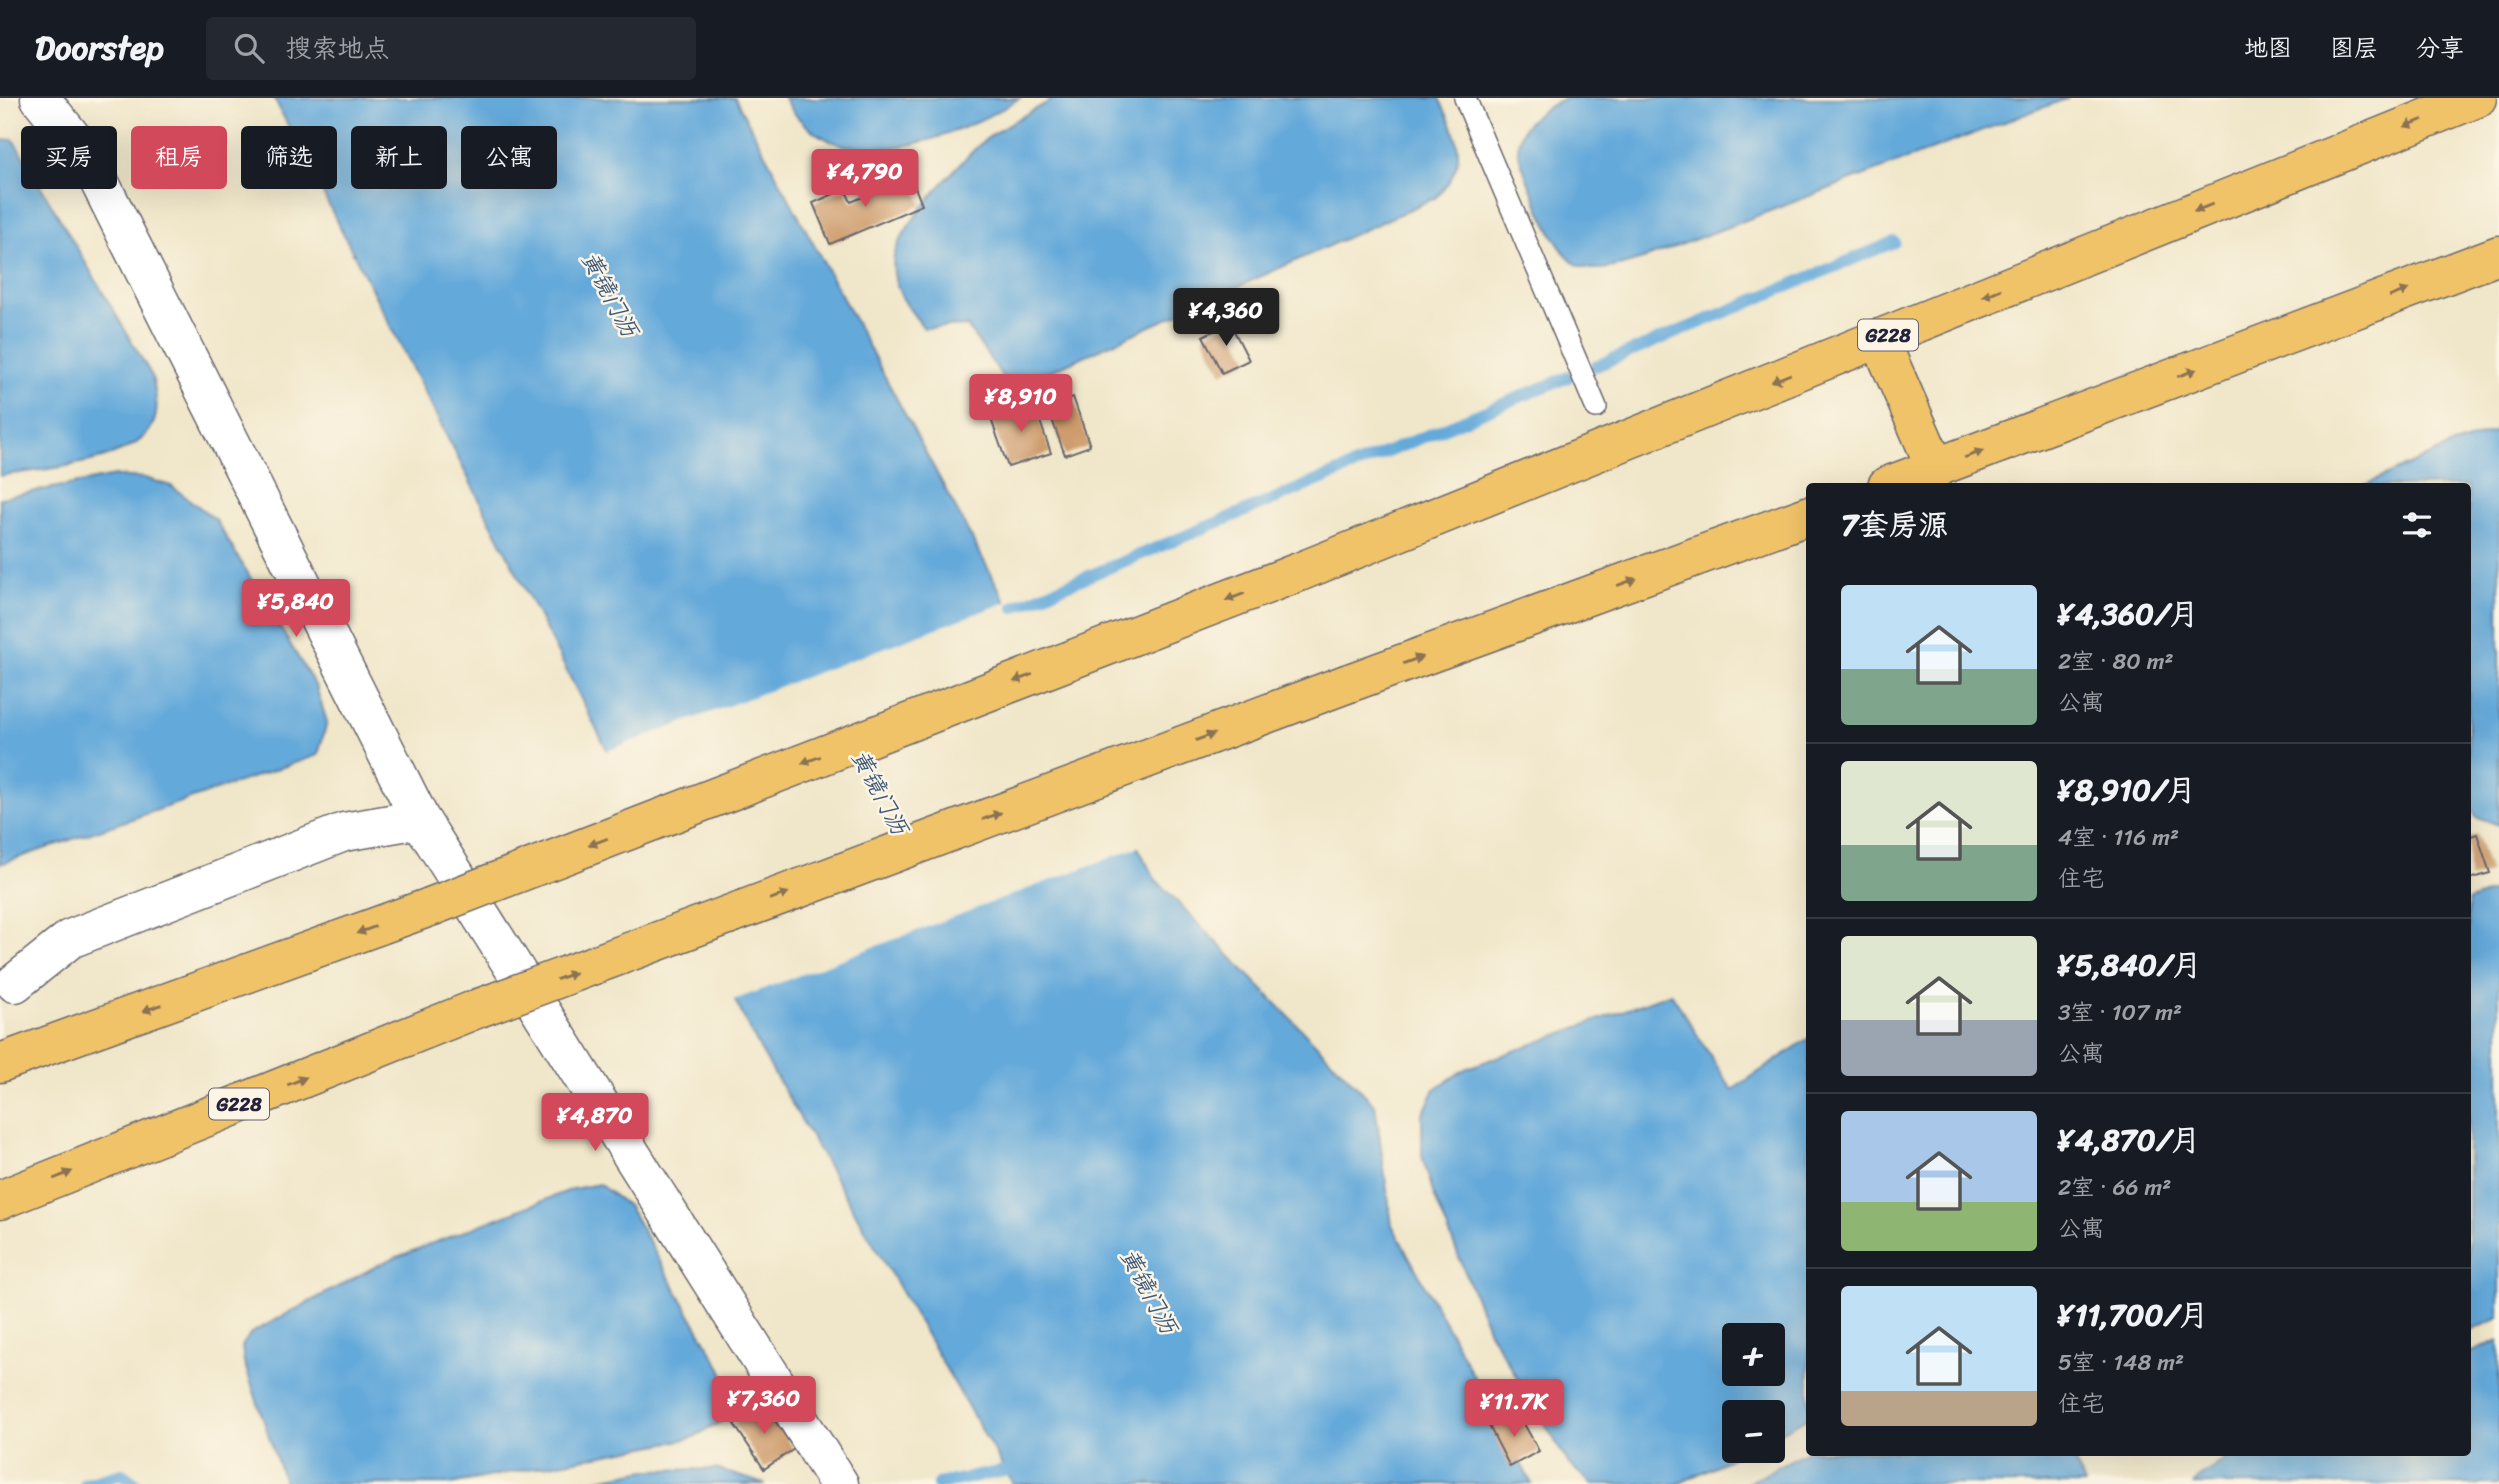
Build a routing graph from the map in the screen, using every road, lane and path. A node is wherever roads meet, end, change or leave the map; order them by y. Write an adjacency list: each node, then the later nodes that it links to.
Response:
1 (40, 98): 10 (street)
2 (1465, 98): 6 (lane)
3 (2477, 98): 5 (highway, G228, one-way to 5)
4 (2499, 255): 7 (highway, one-way to 4)
5 (1880, 338): 7 (highway); 12 (highway, G228, one-way to 12, bridge)
6 (1596, 407)
7 (1936, 469): 8 (highway)
8 (1896, 483)
9 (1806, 516): 13 (highway, G228, one-way to 9, bridge)
10 (420, 819): 11 (street); 14 (street)
11 (15, 983)
12 (0, 1063)
13 (0, 1200)
14 (830, 1470)

